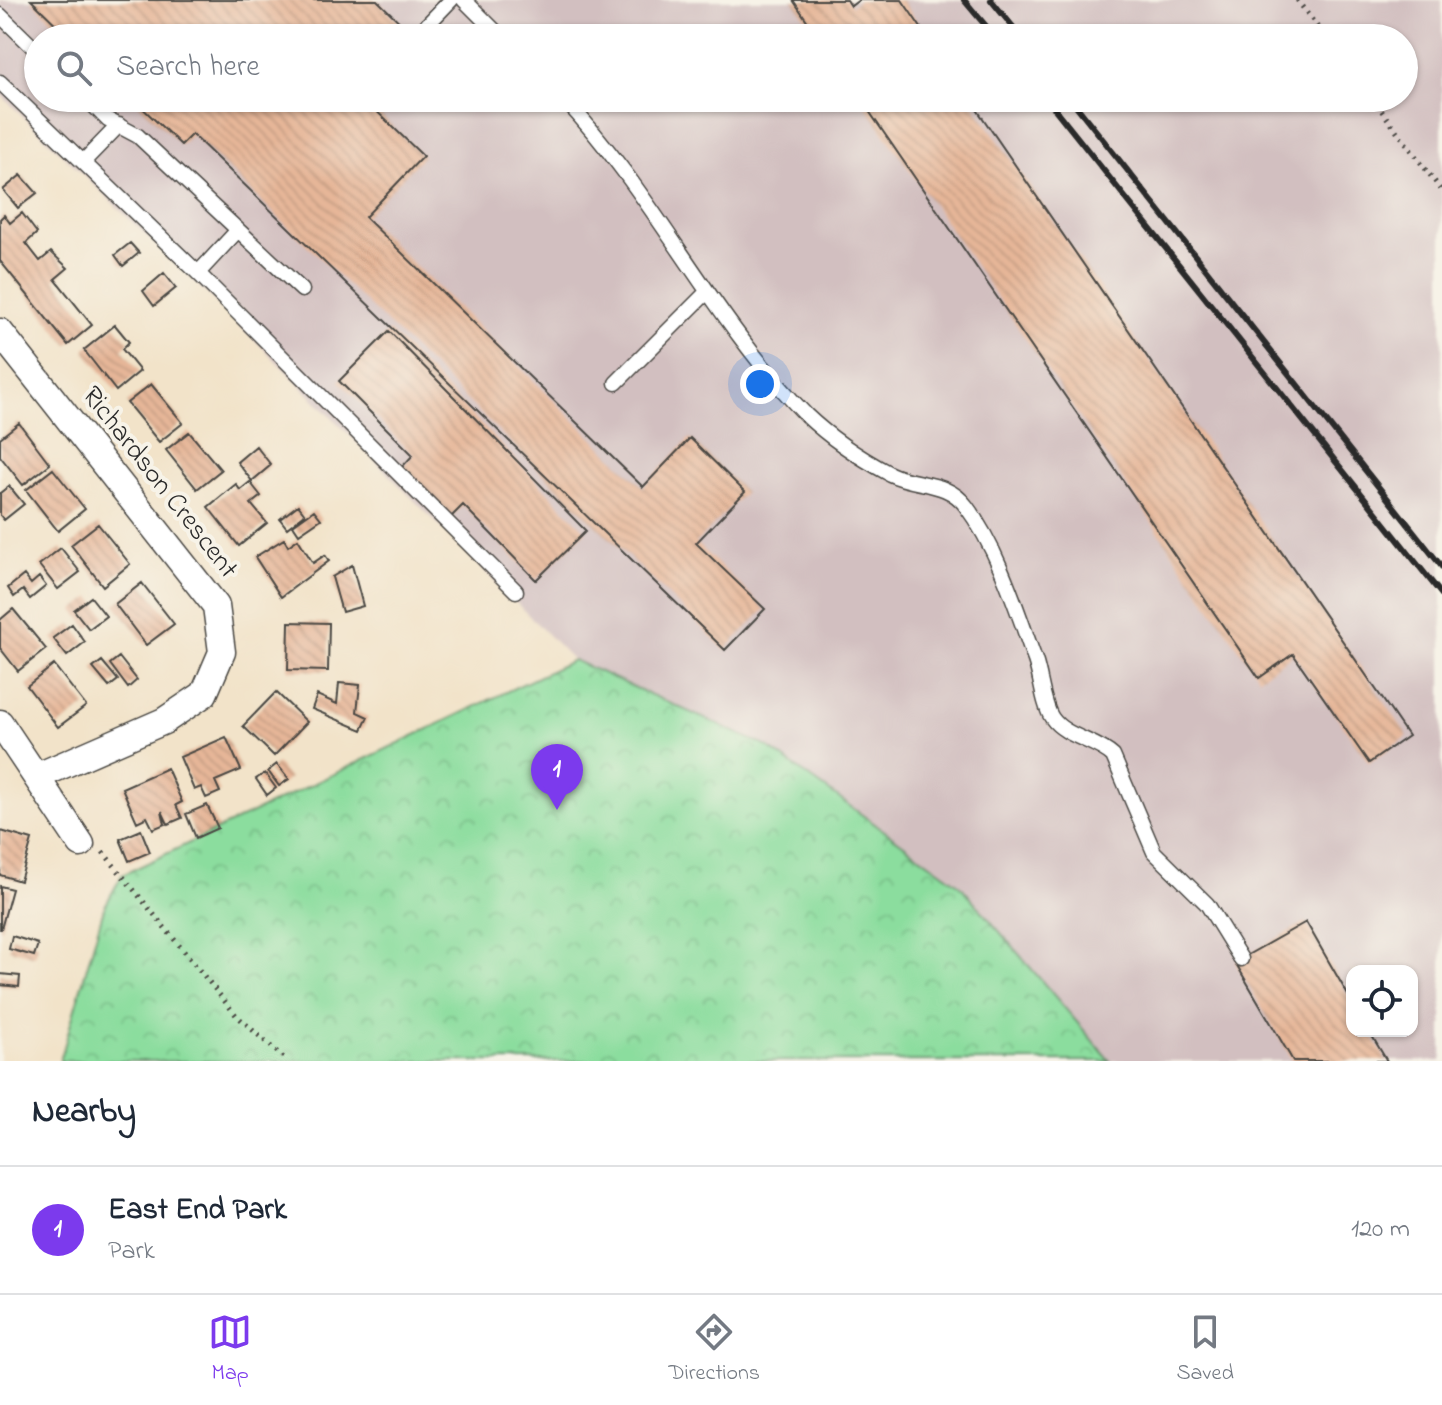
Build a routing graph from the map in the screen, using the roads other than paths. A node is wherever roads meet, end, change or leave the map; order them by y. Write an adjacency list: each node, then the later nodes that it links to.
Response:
1 (451, 0): 4 (lane)
2 (464, 0): 5 (lane)
3 (0, 15): 6 (lane)
4 (428, 24)
5 (488, 24)
6 (24, 38)
7 (0, 82): 8 (lane)
8 (24, 105)
9 (31, 112): 13 (lane)
10 (103, 112): 12 (lane)
11 (574, 112): 17 (lane)
12 (119, 125): 13 (lane); 14 (lane)
13 (83, 162): 15 (lane)
14 (238, 230): 15 (lane); 16 (lane)
15 (198, 273): 20 (lane)
16 (302, 290)
17 (707, 292): 19 (lane); 24 (lane)
18 (0, 332): 22 (street, Richardson Crescent)
19 (616, 383)
20 (516, 591)
21 (0, 723): 22 (street)
22 (38, 776): 23 (street)
23 (81, 844)
24 (1241, 959)

